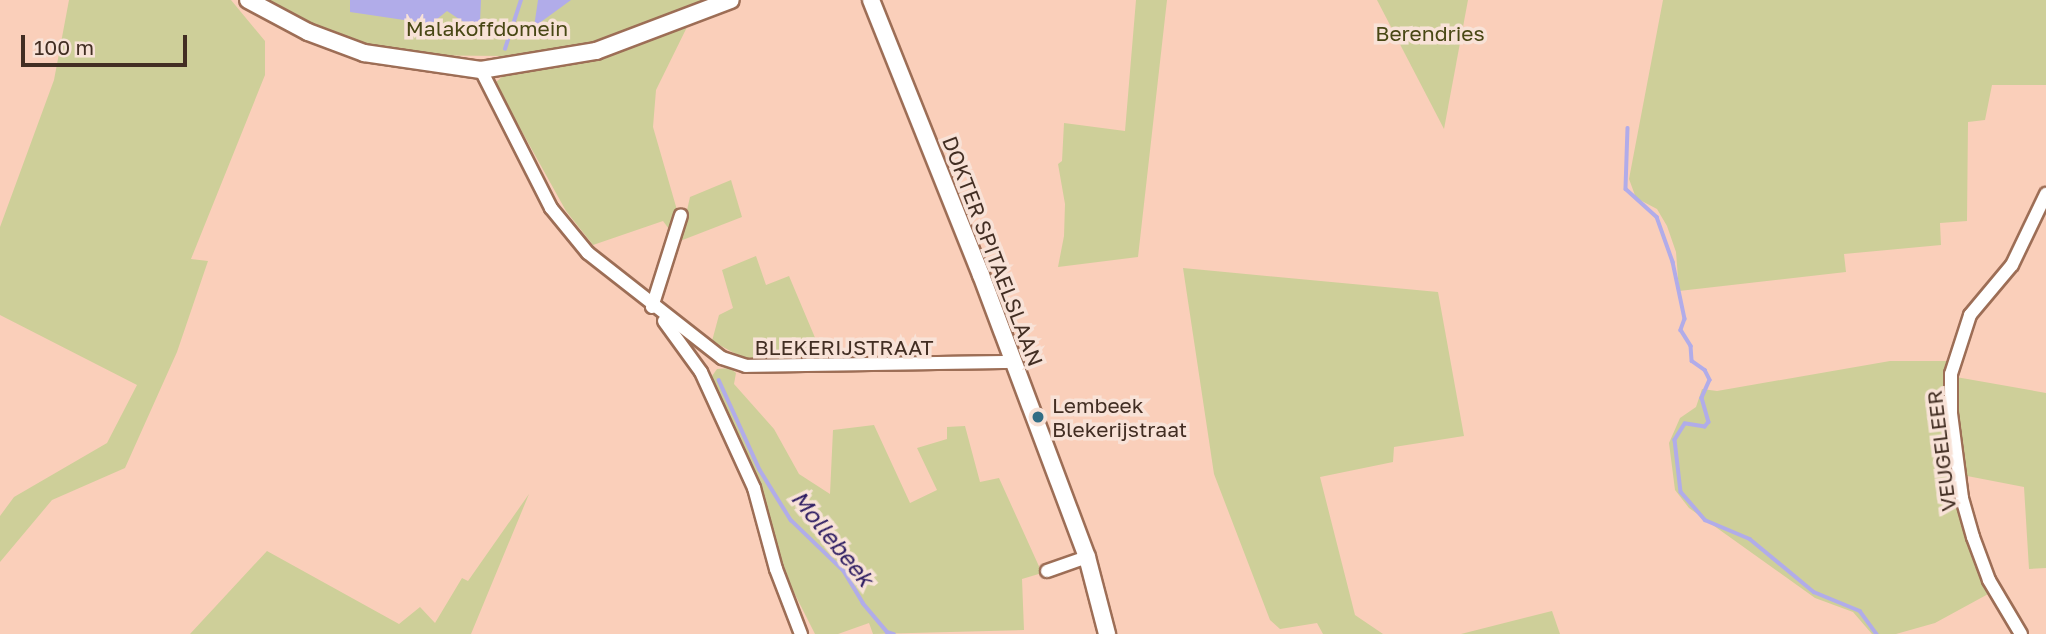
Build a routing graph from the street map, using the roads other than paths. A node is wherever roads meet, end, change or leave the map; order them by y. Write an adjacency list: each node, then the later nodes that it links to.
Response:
1 (248, 0): 4 (street)
2 (731, 0): 4 (street)
3 (871, 0): 9 (street, DOKTER SPITAELSLAAN)
4 (481, 70): 7 (street, BLEKERIJSTRAAT)
5 (2046, 194): 15 (street, VEUGELEER)
6 (681, 215): 7 (street)
7 (652, 307): 8 (street, BLEKERIJSTRAAT); 10 (street)
8 (722, 358): 9 (street, BLEKERIJSTRAAT); 10 (street)
9 (1014, 362): 11 (street, DOKTER SPITAELSLAAN)
10 (701, 372): 13 (street)
11 (1087, 557): 12 (street); 14 (street, DOKTER SPITAELSLAAN)
12 (1047, 571)
13 (801, 634)
14 (1107, 634)
15 (2021, 634)

